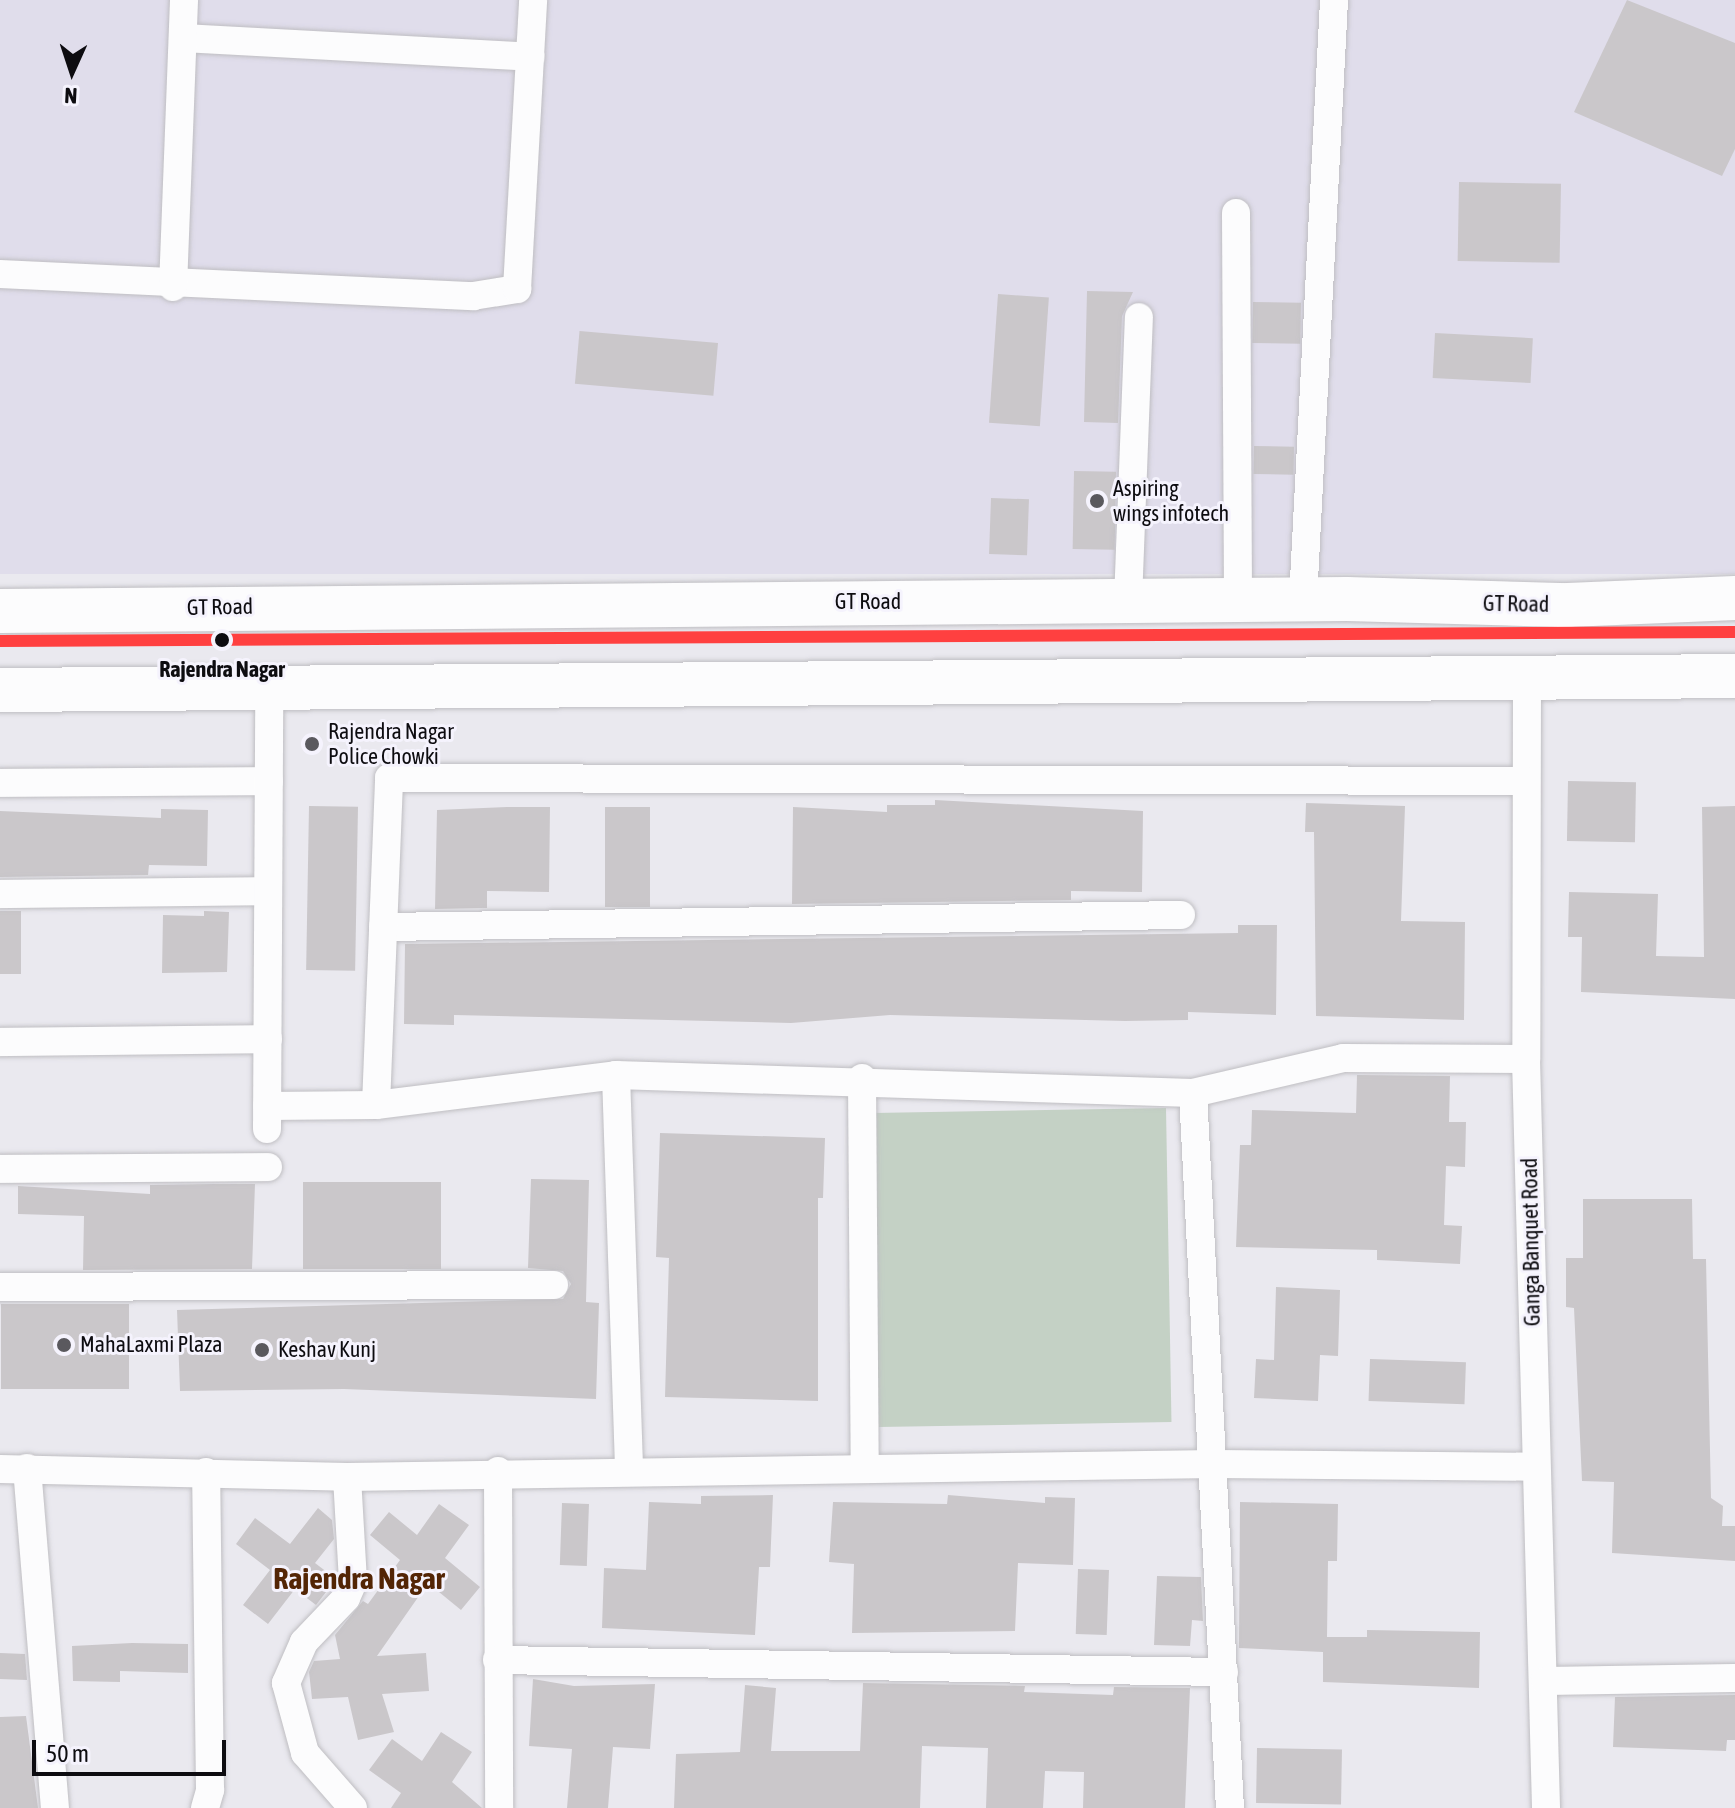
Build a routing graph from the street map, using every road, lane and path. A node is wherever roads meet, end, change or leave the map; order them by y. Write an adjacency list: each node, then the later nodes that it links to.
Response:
1 (184, 0): 4 (street)
2 (533, 0): 5 (street)
3 (1334, 0): 12 (street)
4 (183, 38): 5 (street); 8 (street)
5 (530, 57): 8 (street)
6 (1236, 213): 11 (street)
7 (0, 274): 8 (street)
8 (173, 287)
9 (1139, 317): 13 (street)
10 (1735, 598): 12 (highway, GT Road)
11 (1238, 600): 12 (highway, GT Road); 13 (highway, GT Road)
12 (1303, 600)
13 (1128, 601): 14 (highway, GT Road)
14 (0, 611)
15 (1527, 676): 16 (highway); 18 (highway); 20 (street, Ganga Banquet Road)
16 (1735, 676)
17 (0, 690): 18 (highway)
18 (269, 690): 19 (street)
19 (269, 781): 21 (street); 22 (street)
20 (1523, 781): 25 (street); 28 (street, Ganga Banquet Road)
21 (0, 783)
22 (268, 891): 23 (street); 26 (street)
23 (0, 894)
24 (1181, 915): 25 (street)
25 (383, 927): 32 (street)
26 (268, 1039): 27 (street); 32 (street)
27 (0, 1042)
28 (1526, 1059): 31 (street); 38 (street, Ganga Banquet Road)
29 (616, 1075): 30 (street); 32 (street); 43 (street)
30 (862, 1078): 31 (street); 40 (street)
31 (1193, 1093): 37 (street)
32 (376, 1105)
33 (268, 1167): 34 (street)
34 (0, 1169)
35 (554, 1285): 36 (street)
36 (0, 1287)
37 (1216, 1464): 38 (street); 40 (street); 46 (street)
38 (1536, 1467): 48 (street, Ganga Banquet Road)
39 (13, 1468): 42 (street); 49 (street)
40 (865, 1469): 43 (street)
41 (498, 1471): 43 (street); 44 (street); 45 (street)
42 (206, 1472): 44 (street); 50 (street)
43 (629, 1472)
44 (347, 1477): 51 (street)
45 (497, 1660): 46 (street); 52 (street)
46 (1224, 1672): 53 (street)
47 (1735, 1678): 48 (street)
48 (1545, 1681): 54 (street, Ganga Banquet Road)
49 (55, 1808)
50 (205, 1808)
51 (353, 1808)
52 (499, 1808)
53 (1230, 1808)
54 (1546, 1808)

